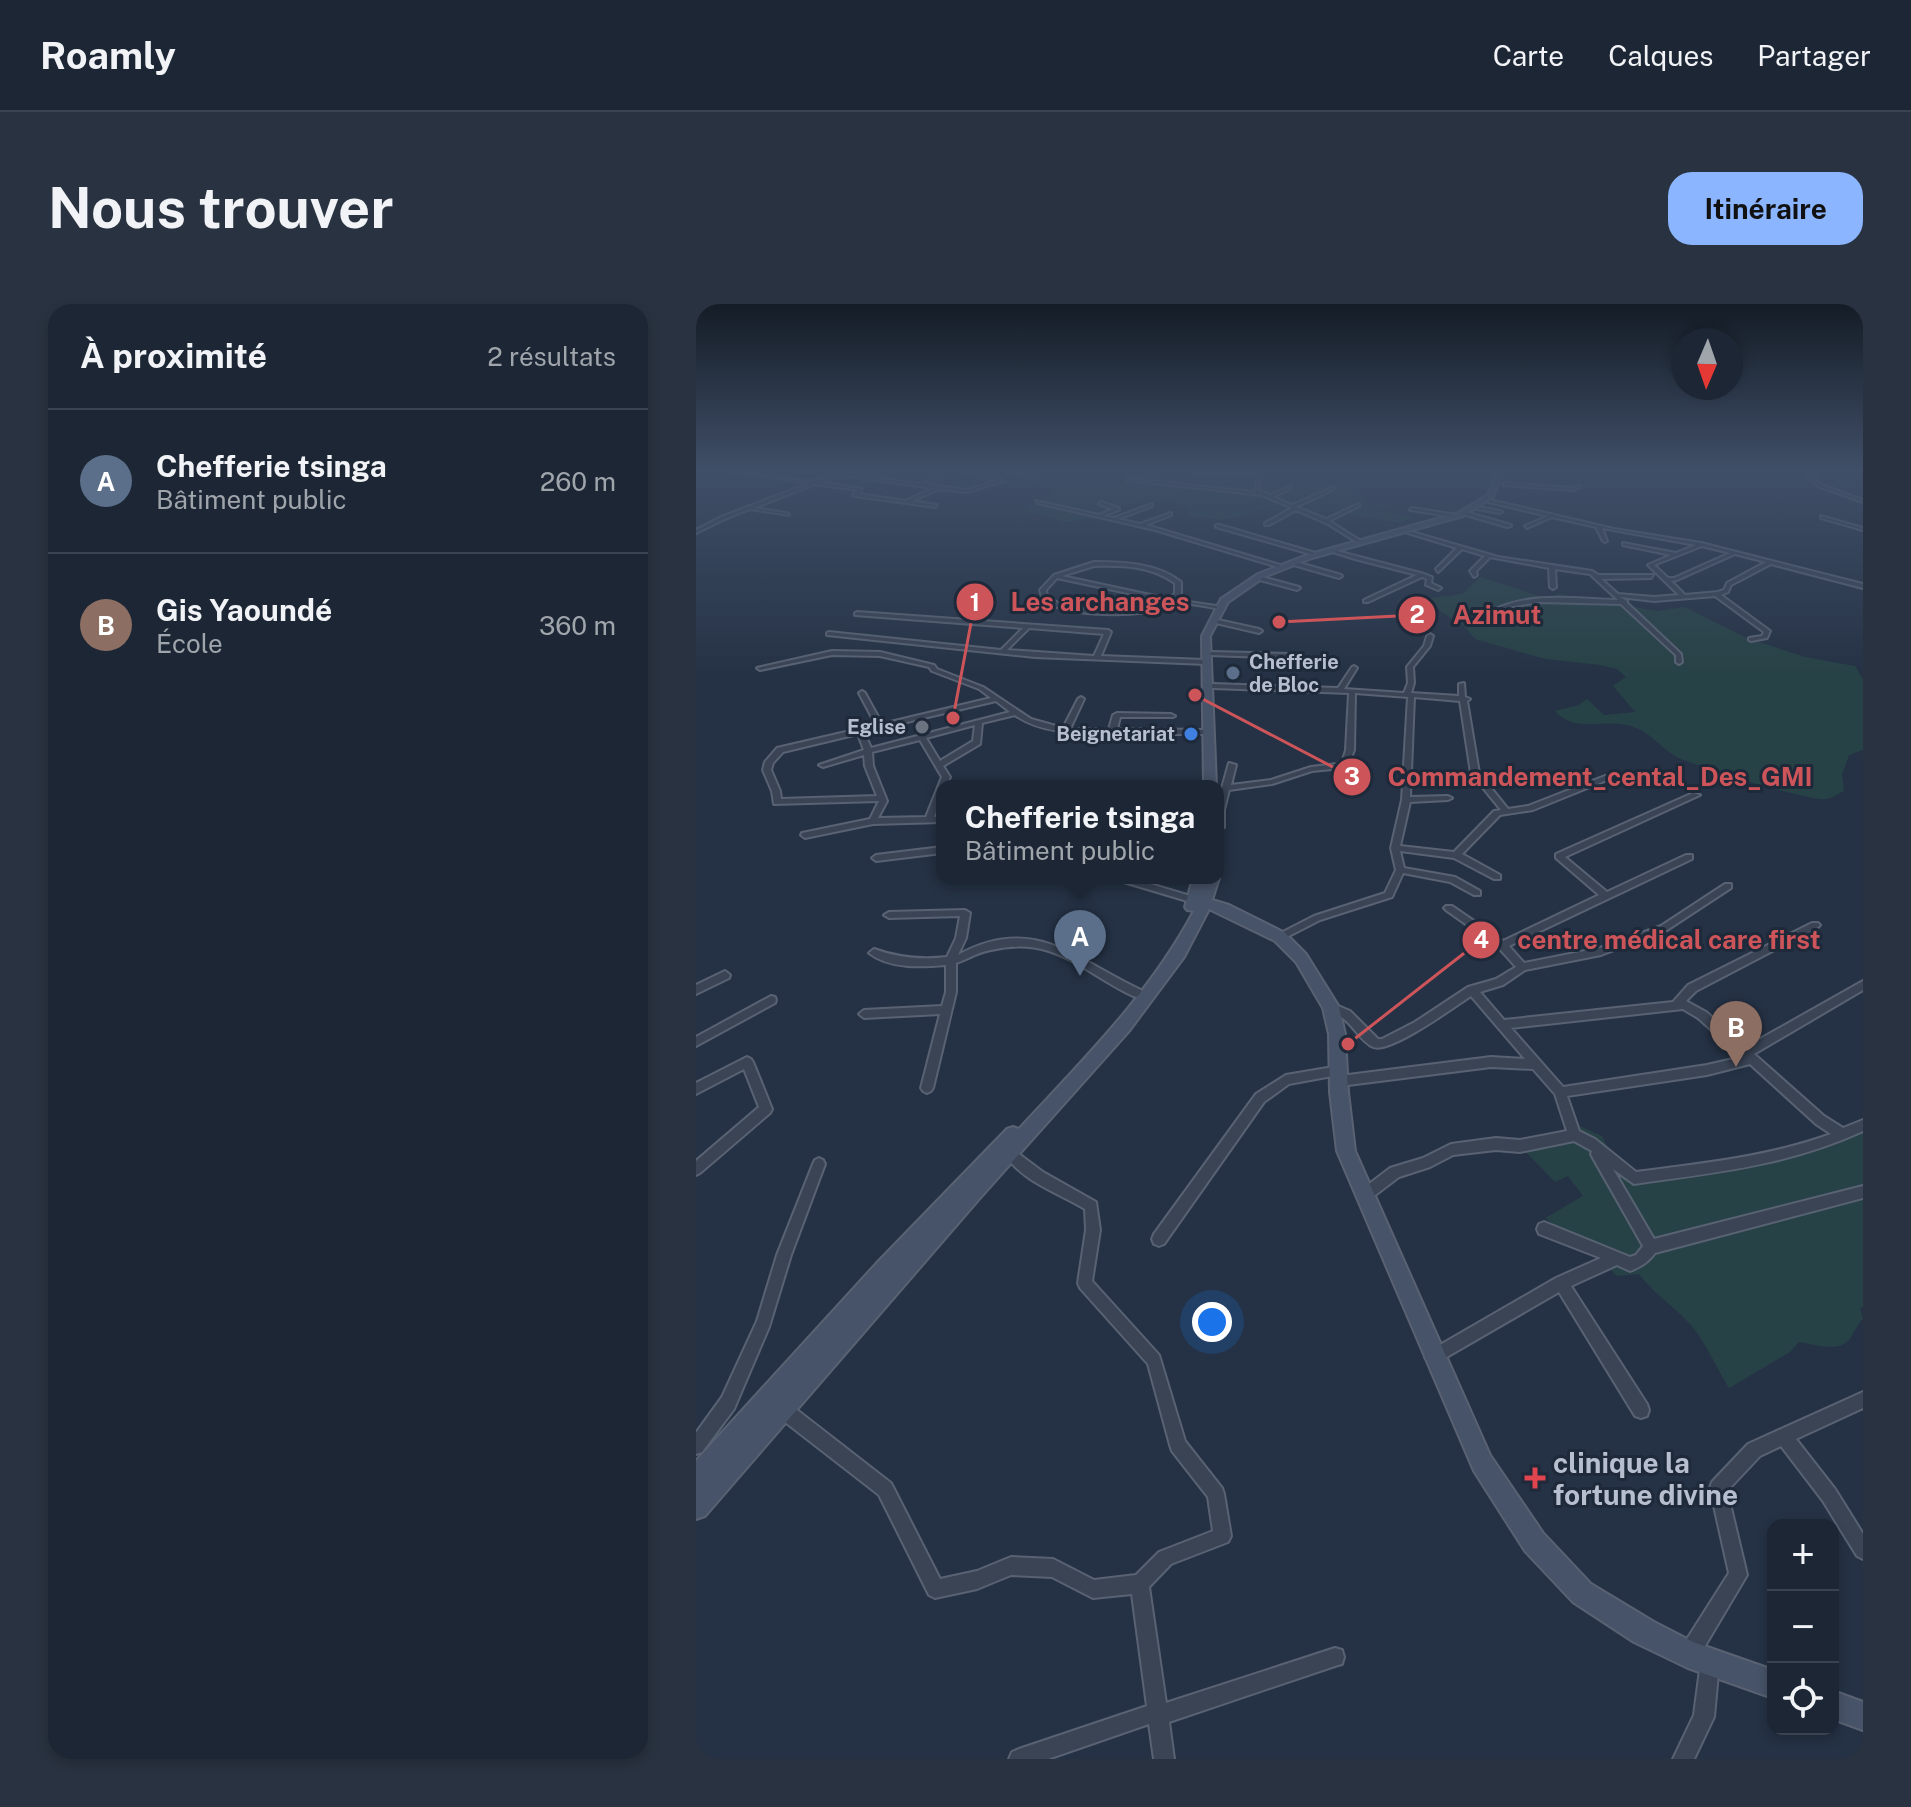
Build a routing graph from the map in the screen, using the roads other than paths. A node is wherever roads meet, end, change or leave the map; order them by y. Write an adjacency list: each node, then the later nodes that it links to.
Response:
1 (1188, 539): 19 (street)
2 (1263, 539): 14 (street)
3 (1355, 539): 8 (street)
4 (1376, 539): 8 (main road)
5 (1385, 539): 12 (main road)
6 (1431, 539): 11 (street)
7 (1672, 539): 10 (street)
8 (1362, 543): 14 (main road)
9 (1625, 544): 16 (street)
10 (1701, 544): 13 (street); 16 (street)
11 (1461, 547): 15 (street); 21 (street)
12 (1335, 551): 18 (main road); 22 (street)
13 (1734, 553): 17 (street); 29 (street)
14 (1316, 554): 19 (main road)
15 (1489, 555): 20 (street); 23 (street)
16 (1677, 555): 29 (street)
17 (1770, 562): 30 (street); 35 (street)
18 (1296, 564): 25 (street); 28 (main road)
19 (1280, 566): 40 (main road)
20 (1552, 567): 27 (street); 31 (street)
21 (1438, 570)
22 (1422, 575): 33 (street); 38 (street)
23 (1474, 575)
24 (1056, 576): 37 (street); 37 (street); 37 (street)
25 (1339, 576)
26 (1651, 576): 27 (street)
27 (1598, 577): 34 (street)
28 (1262, 579): 32 (street); 43 (main road)
29 (1665, 580): 36 (street)
30 (1863, 586)
31 (1553, 587)
32 (1297, 588)
33 (1438, 588)
34 (1619, 595): 36 (street); 39 (street)
35 (1717, 595): 36 (street); 48 (street)
36 (1684, 597)
37 (1171, 601): 40 (street)
38 (1366, 601)
39 (1625, 602): 41 (street); 54 (street)
40 (1220, 607): 53 (main road)
41 (1493, 612)
42 (857, 614): 44 (street)
43 (1218, 622): 45 (street); 50 (main road)
44 (1027, 627): 49 (street); 52 (street)
45 (1259, 631)
46 (829, 634): 49 (street)
47 (1430, 636): 62 (street)
48 (1751, 639)
49 (1002, 652): 52 (street)
50 (1212, 654): 51 (street); 58 (main road)
51 (1291, 656)
52 (1097, 657): 53 (street)
53 (1206, 662): 72 (main road)
54 (1679, 662)
55 (760, 668): 63 (street)
56 (1354, 668): 59 (street)
57 (1462, 684): 65 (street)
58 (1213, 686): 59 (street); 82 (main road)
59 (1340, 690): 60 (street)
60 (1352, 691): 62 (street); 84 (street)
61 (862, 693): 69 (street)
62 (1409, 695): 65 (street); 88 (street)
63 (997, 699): 66 (street); 69 (street)
64 (1081, 699): 71 (street)
65 (1464, 699): 90 (street)
66 (1014, 713): 68 (street); 71 (street)
67 (1171, 716): 73 (street)
68 (979, 722): 74 (street); 76 (street)
69 (880, 727): 70 (street)
70 (860, 731): 75 (street); 86 (street)
71 (1065, 731): 73 (street)
72 (1208, 732): 73 (street); 81 (main road)
73 (1112, 733)
74 (922, 737): 75 (street); 76 (street)
75 (868, 751): 77 (street); 86 (street)
76 (941, 764): 80 (street)
77 (823, 765)
78 (1232, 765): 83 (street)
79 (1608, 778): 90 (street)
80 (945, 780)
81 (1210, 780)
82 (1220, 780)
83 (1224, 782)
84 (1224, 788)
85 (1696, 795): 105 (street)
86 (881, 798): 93 (street)
87 (1448, 798): 88 (street)
88 (1406, 800): 95 (street)
89 (936, 802): 92 (street)
90 (1505, 810): 97 (street)
91 (936, 819): 92 (street)
92 (929, 820): 93 (street)
93 (873, 821): 94 (street)
94 (805, 835)
95 (1396, 848): 97 (street); 100 (street)
96 (936, 851): 99 (street)
97 (1456, 855): 101 (street)
98 (1689, 857): 105 (street)
99 (876, 858)
100 (1400, 870): 104 (street); 110 (street)
101 (1497, 877)
102 (1143, 884): 106 (street)
103 (1728, 886): 114 (street)
104 (1477, 893)
105 (1607, 897): 111 (street)
106 (1207, 901): 110 (main road); 119 (main road); 136 (main road)
107 (1449, 908): 111 (street)
108 (889, 915): 113 (street)
109 (1815, 925): 121 (street)
110 (1280, 937): 122 (main road)
111 (1502, 945): 114 (street)
112 (874, 953): 113 (street)
113 (951, 960): 119 (street); 123 (street)
114 (1522, 967): 118 (street)
115 (725, 975): 117 (street)
116 (1863, 985): 127 (street)
117 (696, 990)
118 (1472, 990): 122 (street); 125 (street)
119 (1137, 993): 152 (main road)
120 (771, 1000): 126 (street)
121 (1677, 1004): 125 (street); 127 (street)
122 (1331, 1007): 129 (main road)
123 (946, 1010): 124 (street); 130 (street)
124 (864, 1014)
125 (1504, 1024): 128 (street)
126 (696, 1042)
127 (1749, 1056): 132 (street); 134 (street)
128 (1533, 1064): 129 (street); 132 (street)
129 (1340, 1076): 140 (main road); 142 (street)
130 (927, 1088)
131 (696, 1089): 138 (street)
132 (1560, 1092): 135 (street)
133 (1863, 1125): 134 (street)
134 (1842, 1134): 135 (street)
135 (1578, 1136): 140 (street); 143 (street)
136 (1011, 1154): 148 (main road); 155 (street)
137 (819, 1164): 151 (street)
138 (696, 1169)
139 (1863, 1192): 143 (street)
140 (1365, 1195): 146 (main road)
141 (1544, 1229): 144 (street)
142 (1159, 1239)
143 (1651, 1247): 144 (street)
144 (1617, 1258): 145 (street)
145 (1561, 1283): 146 (street); 149 (street)
146 (1433, 1357): 156 (main road)
147 (1863, 1400): 150 (street)
148 (782, 1409): 153 (main road); 155 (street)
149 (1641, 1410)
150 (1784, 1437): 154 (street); 156 (street)
151 (696, 1446)
152 (696, 1479)
153 (696, 1507)
154 (1863, 1550)
155 (1140, 1584): 161 (street)
156 (1688, 1654): 158 (main road)
157 (1335, 1657): 161 (street)
158 (1710, 1662): 159 (main road); 165 (street)
159 (1767, 1682)
160 (1839, 1707): 162 (main road)
161 (1160, 1713): 163 (street); 164 (street)
162 (1863, 1716)
163 (1019, 1759)
164 (1164, 1759)
165 (1683, 1759)

